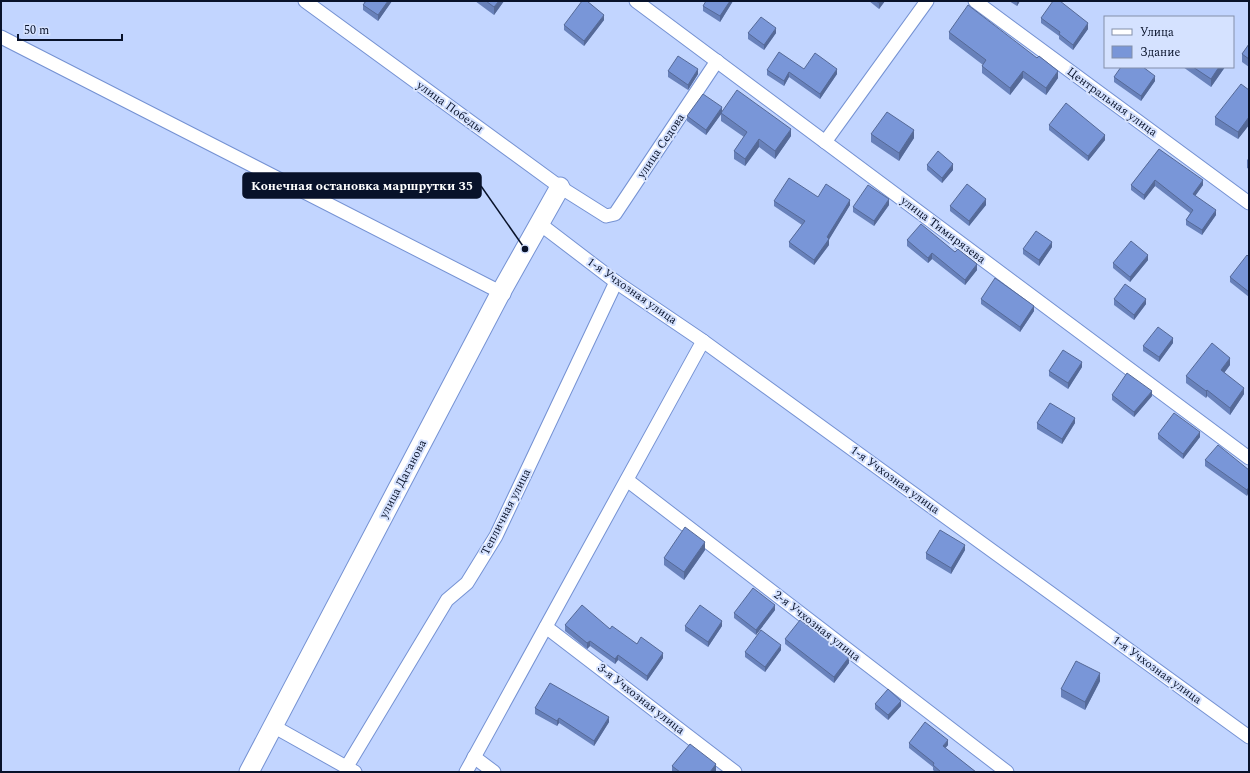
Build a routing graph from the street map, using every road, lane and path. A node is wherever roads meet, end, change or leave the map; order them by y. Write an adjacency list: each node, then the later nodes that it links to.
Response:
1 (305, 1): 8 (street, улица Победы)
2 (636, 1): 6 (street, улица Тимирязева)
3 (927, 1): 7 (street)
4 (975, 1): 9 (street, Центральная улица)
5 (1, 37): 13 (street)
6 (718, 61): 7 (street, улица Тимирязева); 10 (street, улица Седова)
7 (825, 142): 15 (street, улица Тимирязева)
8 (562, 188): 10 (street, улица Победы); 11 (main road, улица Даганова)
9 (1249, 203)
10 (597, 211)
11 (541, 225): 12 (street, 1-я Учхозная улица); 13 (main road, улица Даганова)
12 (616, 282): 14 (street, 1-я Учхозная улица); 21 (street, Тепличная улица)
13 (503, 293): 18 (main road, улица Даганова)
14 (703, 341): 16 (street); 19 (street, 1-я Учхозная улица)
15 (1249, 458)
16 (627, 480): 17 (street); 27 (street, 2-я Учхозная улица)
17 (546, 627): 20 (street); 26 (street, 3-я Учхозная улица)
18 (274, 726): 21 (street); 22 (main road, улица Даганова); 23 (main road, улица Даганова)
19 (1249, 737)
20 (474, 757): 24 (street); 25 (street)
21 (350, 770)
22 (249, 772)
23 (253, 772)
24 (466, 772)
25 (494, 772)
26 (735, 772)
27 (1007, 772)

